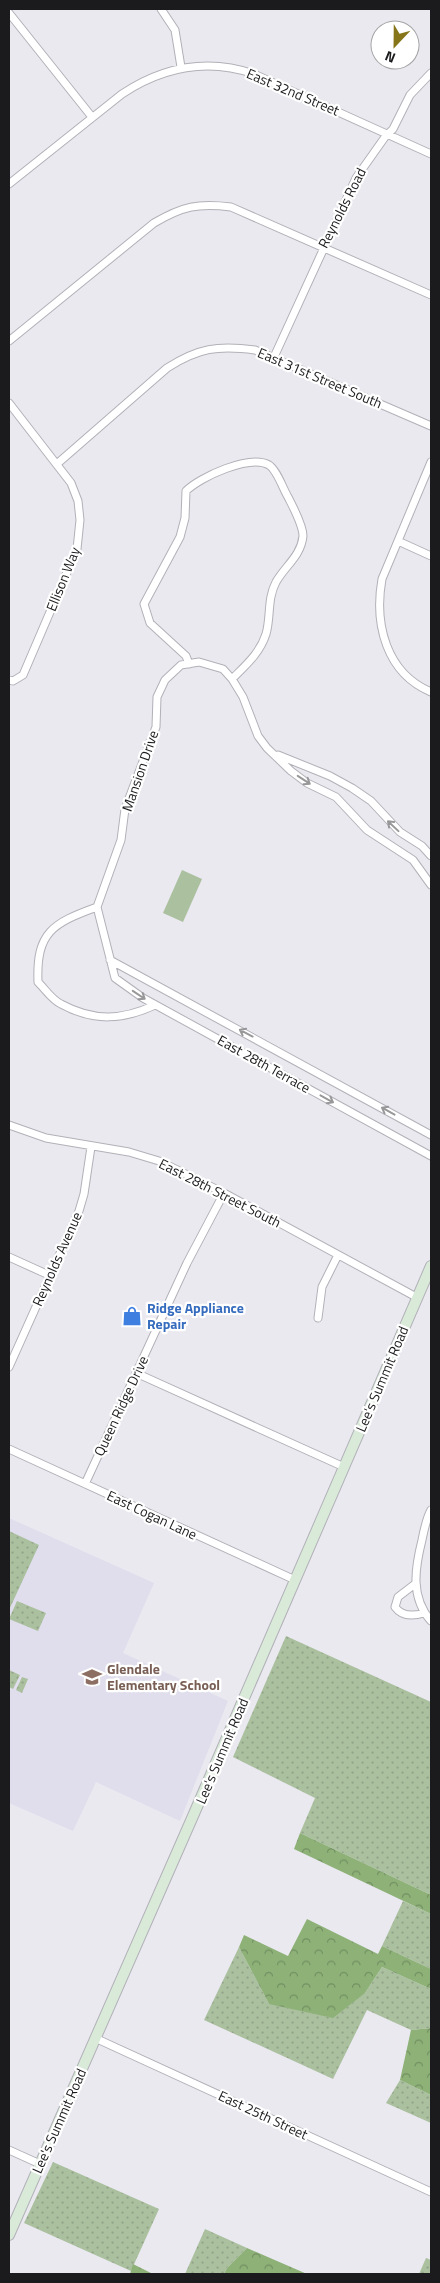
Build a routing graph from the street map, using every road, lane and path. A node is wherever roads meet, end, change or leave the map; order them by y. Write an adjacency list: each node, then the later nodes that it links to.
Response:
1 (161, 9): 3 (street)
2 (9, 13): 5 (street)
3 (181, 67): 5 (street, East 32nd Street); 6 (street, East 32nd Street)
4 (431, 73): 6 (street, Reynolds Road)
5 (92, 117): 8 (street, East 32nd Street)
6 (388, 134): 7 (street, East 32nd Street); 9 (street, Reynolds Road)
7 (431, 154)
8 (9, 184)
9 (322, 247): 10 (street); 11 (street); 12 (street, Reynolds Road)
10 (431, 295)
11 (9, 341)
12 (274, 357): 14 (street, East 31st Street South); 16 (street, East 31st Street South)
13 (9, 403): 16 (street, Ellison Way)
14 (431, 426)
15 (431, 462): 17 (street)
16 (58, 463): 21 (street, Ellison Way)
17 (398, 541): 18 (street); 22 (street)
18 (431, 556)
19 (189, 664): 20 (street); 20 (street); 26 (street, Mansion Drive)
20 (232, 679): 23 (street)
21 (12, 680)
22 (431, 692)
23 (267, 748): 24 (street, one-way to 23); 25 (street, one-way to 25)
24 (431, 856)
25 (431, 885)
26 (97, 907): 27 (street, East 28th Terrace); 28 (street)
27 (110, 960): 28 (street, East 28th Terrace, one-way to 28); 30 (street, East 28th Terrace, one-way to 27)
28 (155, 1005): 32 (street, East 28th Terrace, one-way to 32)
29 (9, 1125): 31 (street, East 28th Street South)
30 (431, 1135)
31 (91, 1147): 33 (street, East 28th Street South); 37 (street, Reynolds Avenue)
32 (431, 1156)
33 (224, 1193): 34 (street, East 28th Street South); 41 (street, Queen Ridge Drive)
34 (338, 1255): 38 (street, East 28th Street South); 39 (street)
35 (9, 1256): 37 (street)
36 (431, 1266): 38 (main road, Lee's Summit Road)
37 (51, 1276): 40 (street, Reynolds Avenue)
38 (418, 1298): 43 (main road, Lee's Summit Road)
39 (318, 1318)
40 (9, 1367)
41 (136, 1374): 43 (street); 44 (street, Queen Ridge Drive)
42 (9, 1448): 44 (street, East Cogan Lane)
43 (344, 1467): 46 (main road, Lee's Summit Road)
44 (85, 1484): 46 (street, East Cogan Lane)
45 (431, 1510): 47 (street)
46 (295, 1580): 50 (main road, Lee's Summit Road)
47 (415, 1584): 48 (street); 48 (street)
48 (424, 1613): 49 (street)
49 (431, 1621)
50 (96, 2038): 52 (main road, Lee's Summit Road); 53 (street, East 25th Street)
51 (9, 2150): 52 (street)
52 (40, 2164): 54 (main road, Lee's Summit Road)
53 (431, 2192)
54 (9, 2234)

